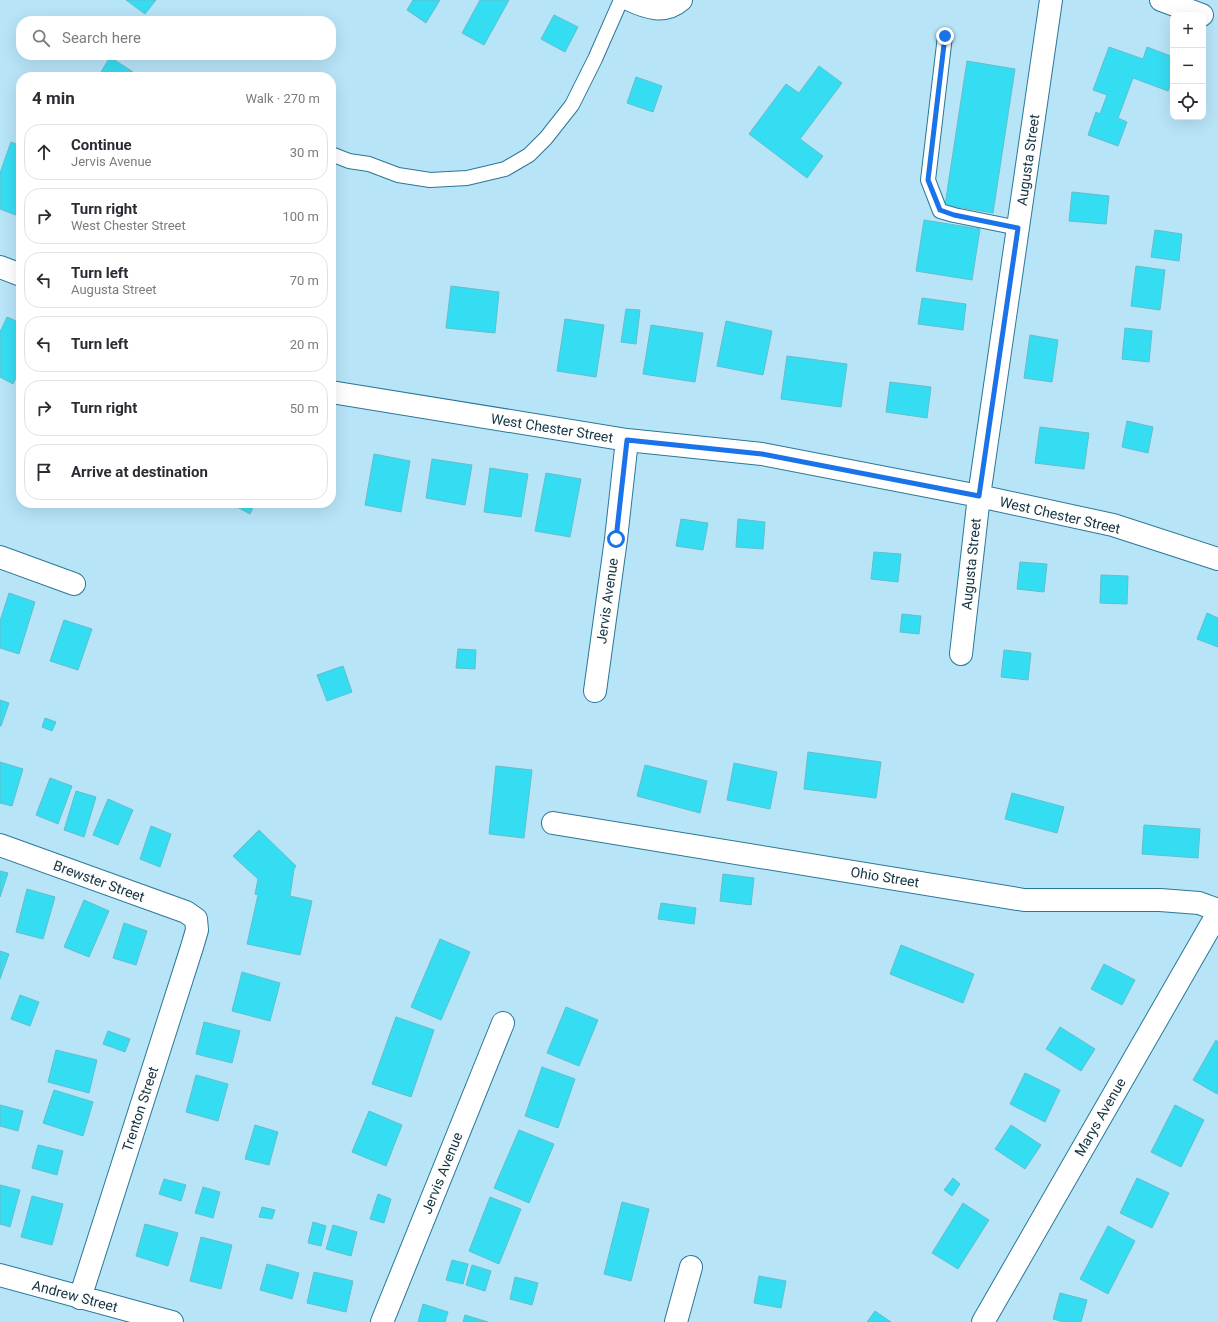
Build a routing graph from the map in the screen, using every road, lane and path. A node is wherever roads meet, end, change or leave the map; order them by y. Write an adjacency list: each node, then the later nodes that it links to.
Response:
1 (621, 0): 10 (lane)
2 (630, 0): 3 (street)
3 (681, 0)
4 (1051, 0): 11 (street, Augusta Street)
5 (1162, 0): 6 (street)
6 (1195, 12)
7 (1206, 16): 8 (street)
8 (1218, 21)
9 (945, 36): 11 (lane)
10 (336, 156)
11 (1018, 228): 16 (street, Augusta Street)
12 (0, 267): 13 (street)
13 (16, 273)
14 (336, 393): 15 (street, West Chester Street)
15 (627, 440): 16 (street, West Chester Street); 21 (street, Jervis Avenue)
16 (979, 496): 18 (street, West Chester Street); 20 (street, Augusta Street)
17 (0, 556): 19 (street)
18 (1218, 559)
19 (74, 584)
20 (961, 654)
21 (595, 691)
22 (553, 823): 24 (street, Ohio Street)
23 (0, 845): 25 (street, Brewster Street)
24 (1218, 912): 33 (street, Marys Avenue)
25 (196, 920): 29 (street, Trenton Street)
26 (503, 1024): 31 (street, Jervis Avenue)
27 (691, 1267): 32 (street)
28 (0, 1275): 29 (street, Andrew Street)
29 (80, 1298): 30 (street, Andrew Street)
30 (172, 1322)
31 (382, 1322)
32 (676, 1322)
33 (982, 1322)

